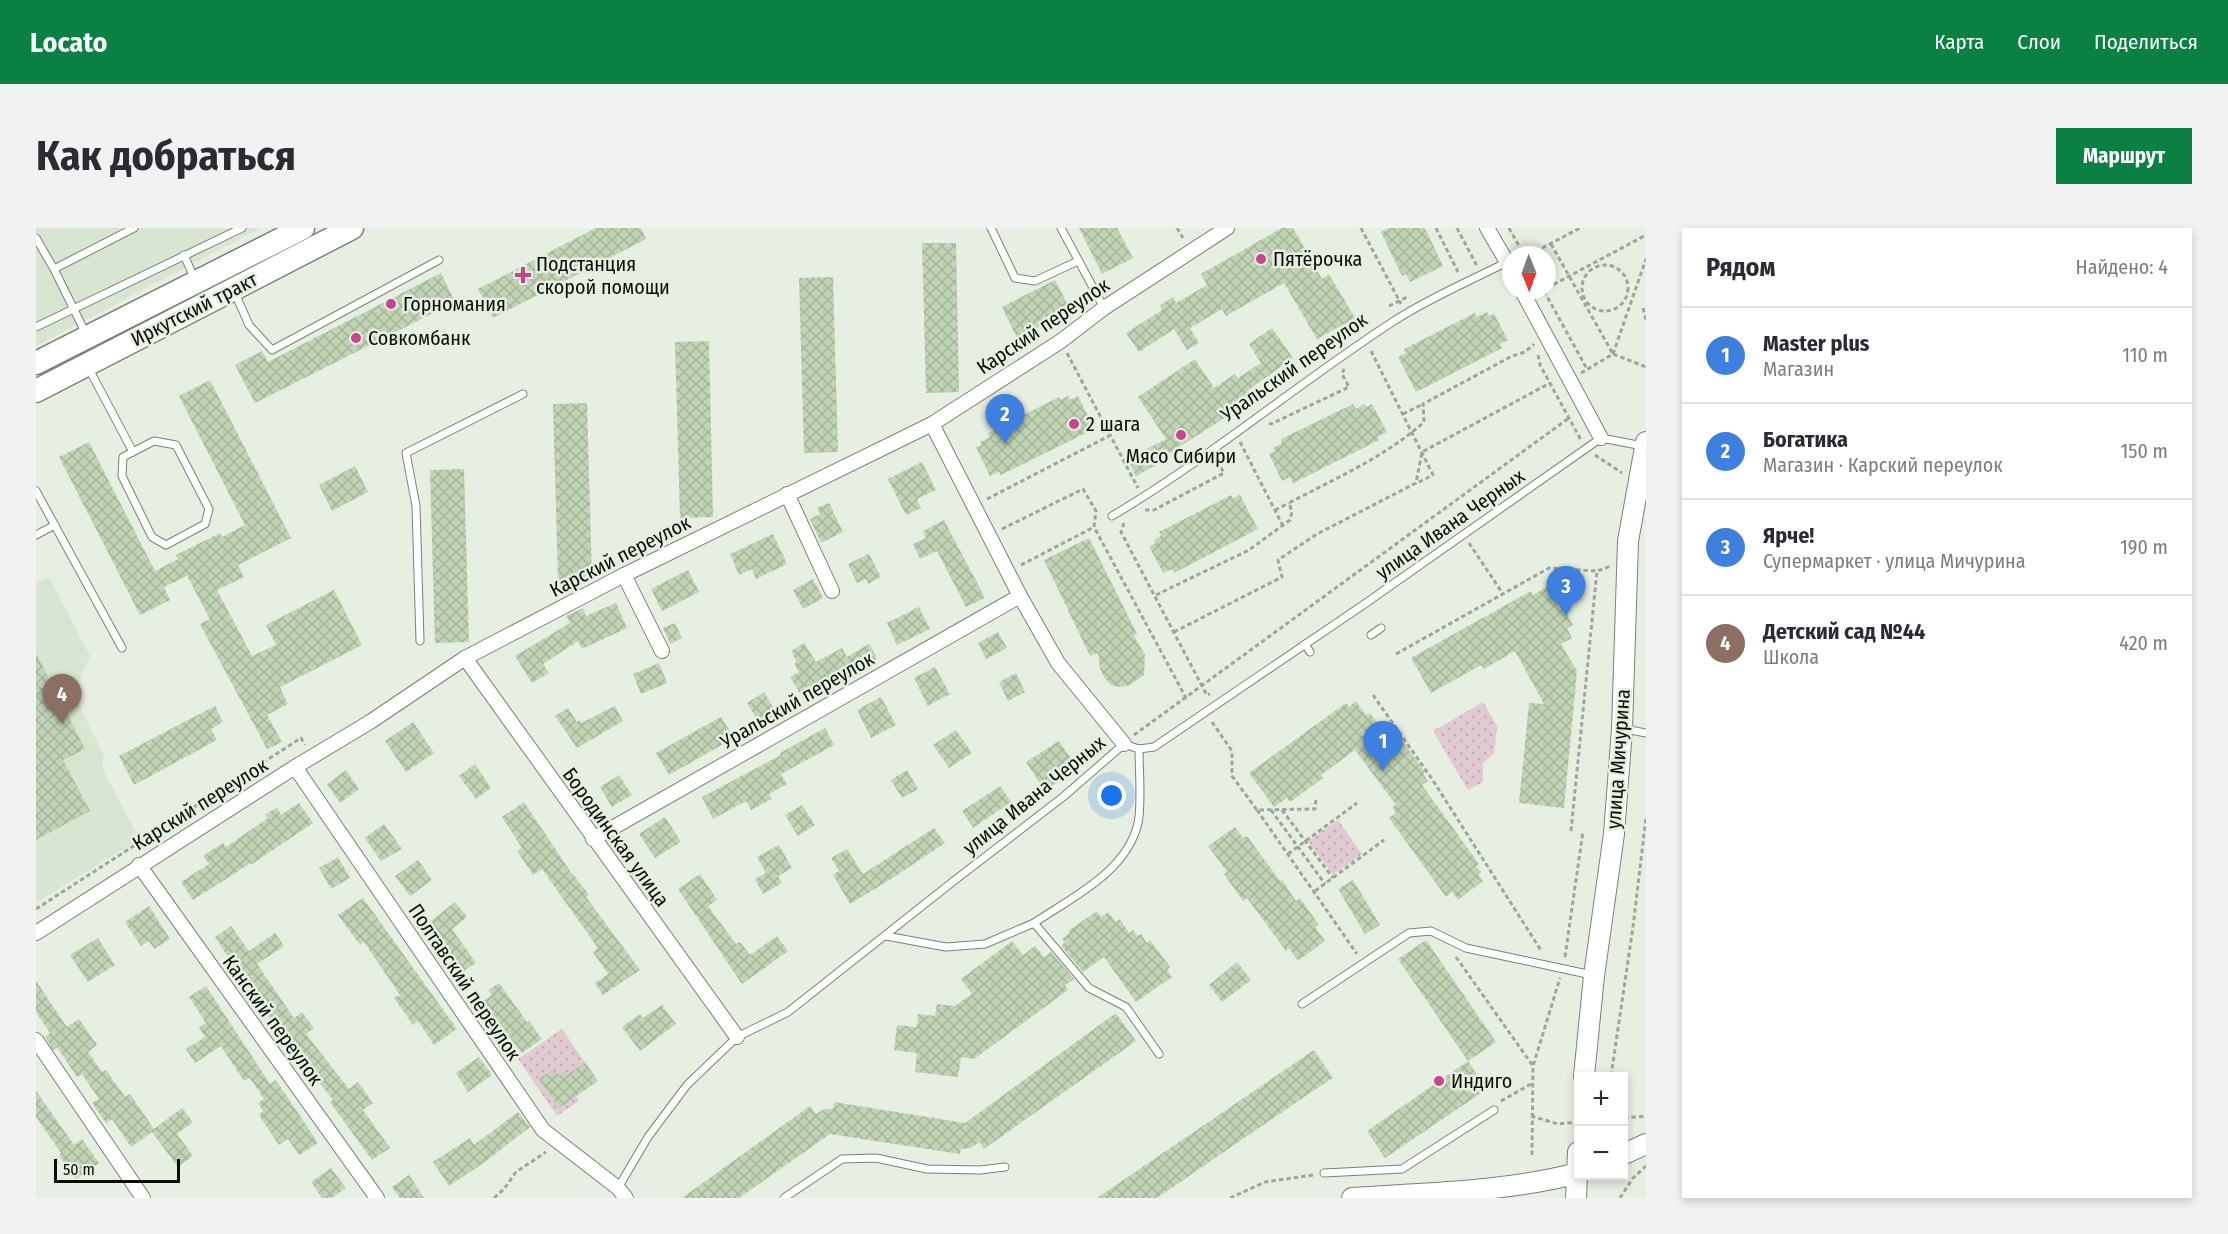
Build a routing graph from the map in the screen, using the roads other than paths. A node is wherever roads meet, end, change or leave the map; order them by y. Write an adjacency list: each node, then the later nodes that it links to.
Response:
1 (134, 228): 15 (lane)
2 (242, 228): 11 (lane)
3 (303, 228): 16 (main road, Иркутский тракт)
4 (352, 228): 17 (main road, Иркутский тракт)
5 (991, 228): 13 (lane)
6 (1061, 228): 13 (lane)
7 (1227, 228): 19 (street, Карский переулок)
8 (1487, 228): 10 (street)
9 (36, 238): 15 (lane)
10 (1502, 254)
11 (184, 255): 16 (lane); 20 (lane)
12 (439, 260): 17 (lane)
13 (1078, 261): 19 (lane)
14 (1502, 268): 33 (lane, Уральский переулок)
15 (54, 269): 20 (lane)
16 (196, 282): 22 (main road, Иркутский тракт)
17 (233, 290): 23 (main road, Иркутский тракт)
18 (1527, 300): 28 (street)
19 (1104, 308): 27 (street, Карский переулок)
20 (75, 309): 21 (lane); 22 (lane)
21 (36, 327)
22 (88, 337): 23 (lane); 24 (main road, Иркутский тракт)
23 (93, 360): 25 (main road, Иркутский тракт); 30 (lane)
24 (36, 363)
25 (36, 391)
26 (523, 394): 41 (lane)
27 (932, 424): 32 (street, Карский переулок); 38 (street)
28 (1599, 435): 29 (lane); 42 (lane, улица Ивана Черных)
29 (1646, 444): 47 (street, улица Мичурина)
30 (133, 452): 30 (lane)
31 (36, 490): 34 (lane)
32 (787, 494): 36 (street, Карский переулок); 37 (street)
33 (1112, 516)
34 (55, 525): 35 (lane); 43 (lane)
35 (36, 535)
36 (624, 575): 44 (street); 46 (street, Карский переулок)
37 (832, 591)
38 (1020, 596): 49 (street); 52 (street, Уральский переулок)
39 (1381, 628): 40 (lane)
40 (1371, 635)
41 (420, 641)
42 (1305, 644): 45 (lane); 50 (lane, улица Ивана Черных)
43 (122, 648)
44 (662, 651)
45 (1310, 652)
46 (465, 658): 51 (street, Карский переулок); 52 (street, Бородинская улица)
47 (1622, 729): 48 (lane); 57 (street, улица Мичурина)
48 (1646, 733)
49 (1125, 744): 50 (lane, улица Ивана Черных); 56 (lane, улица Ивана Черных)
50 (1138, 749): 54 (lane)
51 (295, 767): 53 (street, Карский переулок); 70 (street, Полтавский переулок)
52 (593, 839): 59 (street, Бородинская улица)
53 (139, 865): 55 (street, Карский переулок); 72 (street, Канский переулок)
54 (1034, 923): 56 (lane); 61 (lane)
55 (36, 933)
56 (886, 936): 59 (lane, улица Ивана Черных)
57 (1594, 976): 58 (lane); 62 (street, улица Мичурина)
58 (1302, 1004)
59 (737, 1037): 70 (lane, улица Ивана Черных)
60 (36, 1040): 71 (street)
61 (1159, 1054)
62 (1584, 1072)
63 (1494, 1110): 67 (lane)
64 (1646, 1144): 65 (street)
65 (1628, 1152)
66 (1005, 1167): 73 (lane)
67 (1324, 1173)
68 (1574, 1174): 74 (street)
69 (1577, 1180): 75 (street)
70 (622, 1193)
71 (143, 1198)
72 (377, 1198)
73 (784, 1198)
74 (1352, 1198)
75 (1576, 1198)

